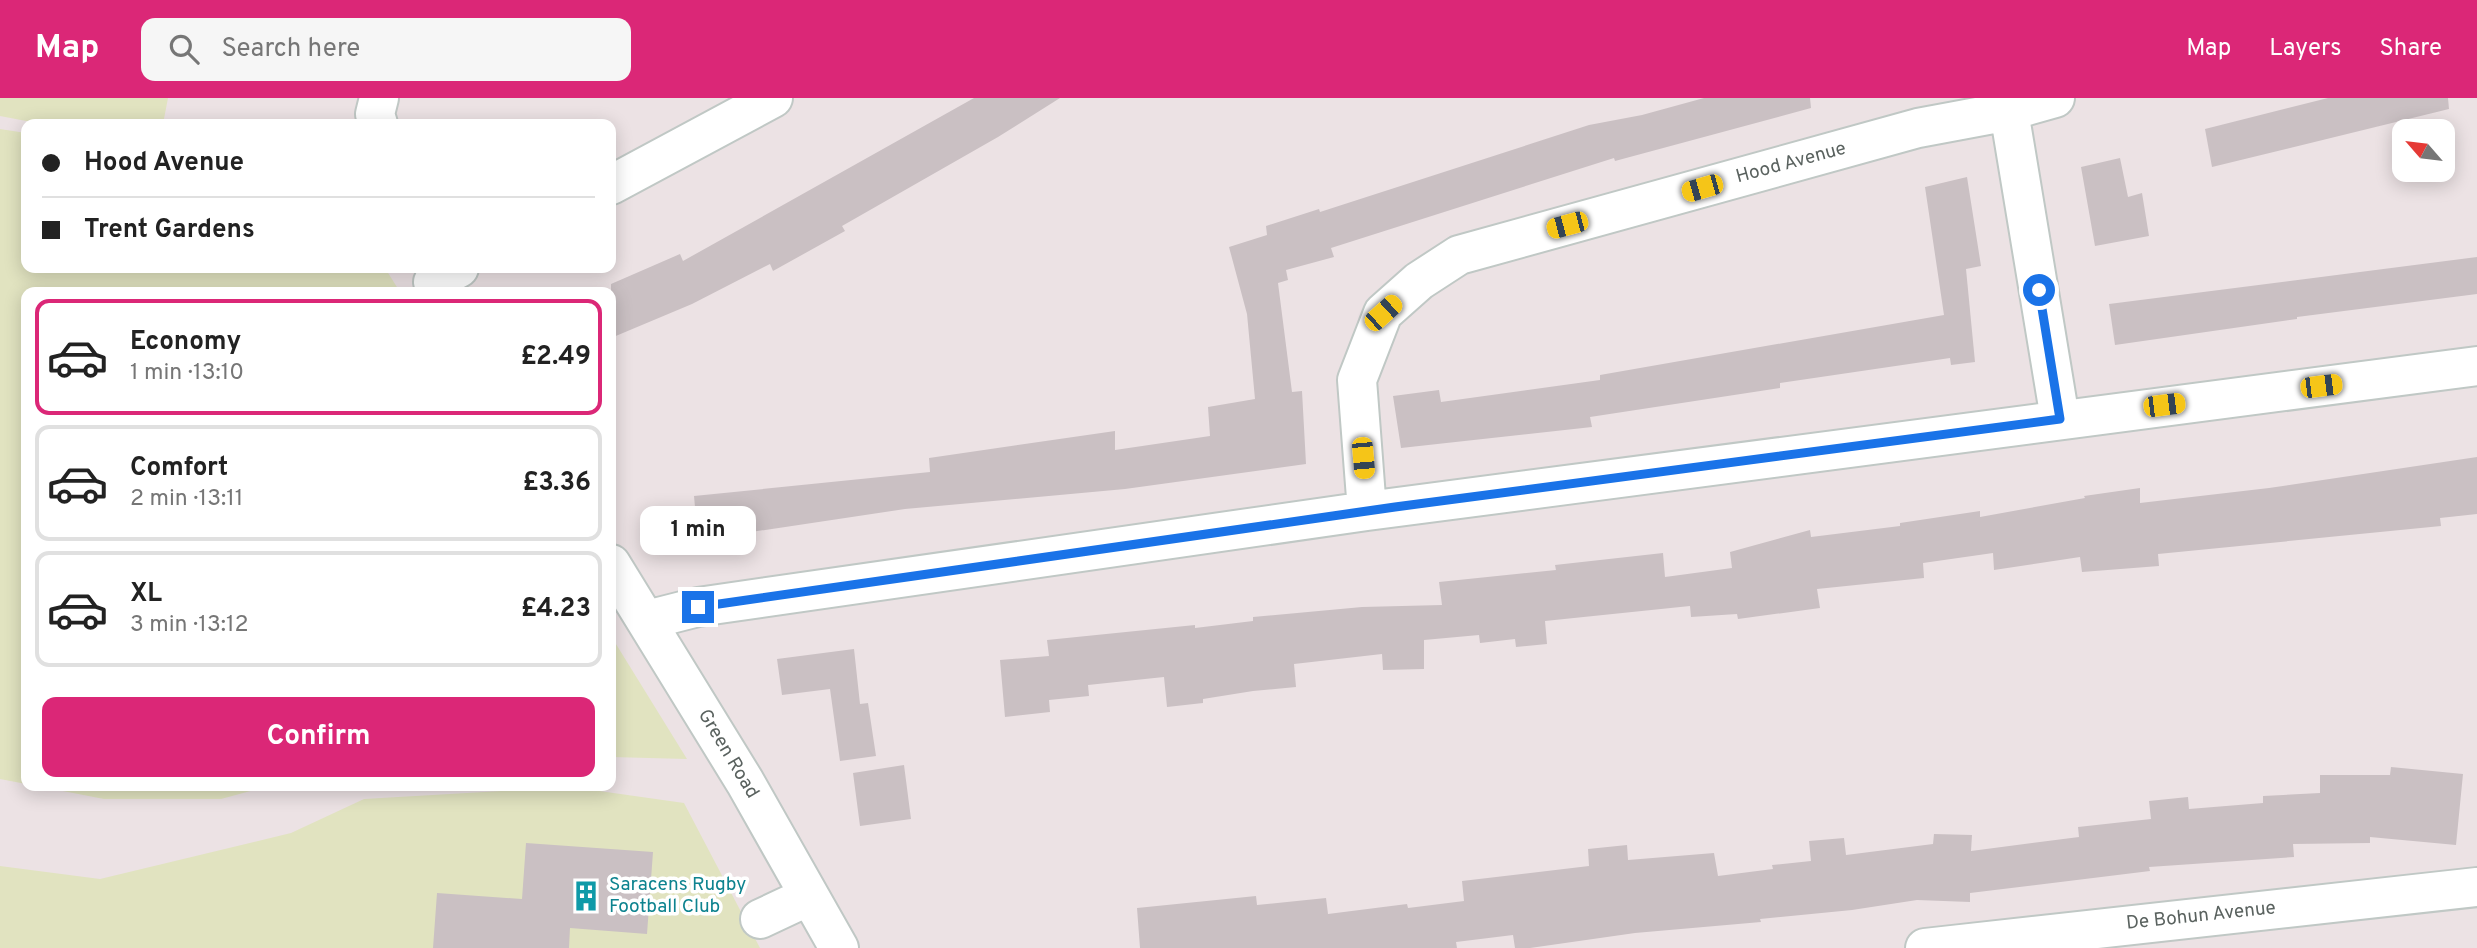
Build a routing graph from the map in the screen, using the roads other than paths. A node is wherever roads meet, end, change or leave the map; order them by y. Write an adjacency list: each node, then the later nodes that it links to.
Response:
1 (379, 98): 5 (street)
2 (774, 98): 6 (street)
3 (2055, 98): 4 (street, Hood Avenue)
4 (2009, 111): 8 (street); 9 (street, Hood Avenue)
5 (376, 119)
6 (616, 182)
7 (2477, 366): 8 (street)
8 (2060, 419): 9 (street)
9 (1367, 511): 11 (street)
10 (616, 572): 11 (street, Green Road)
11 (647, 620): 13 (street, Green Road)
12 (2477, 887): 15 (street, De Bohun Avenue)
13 (810, 896): 14 (street); 16 (street, Green Road)
14 (760, 919)
15 (2099, 938): 17 (street, De Bohun Avenue)
16 (839, 948)
17 (1925, 948)

